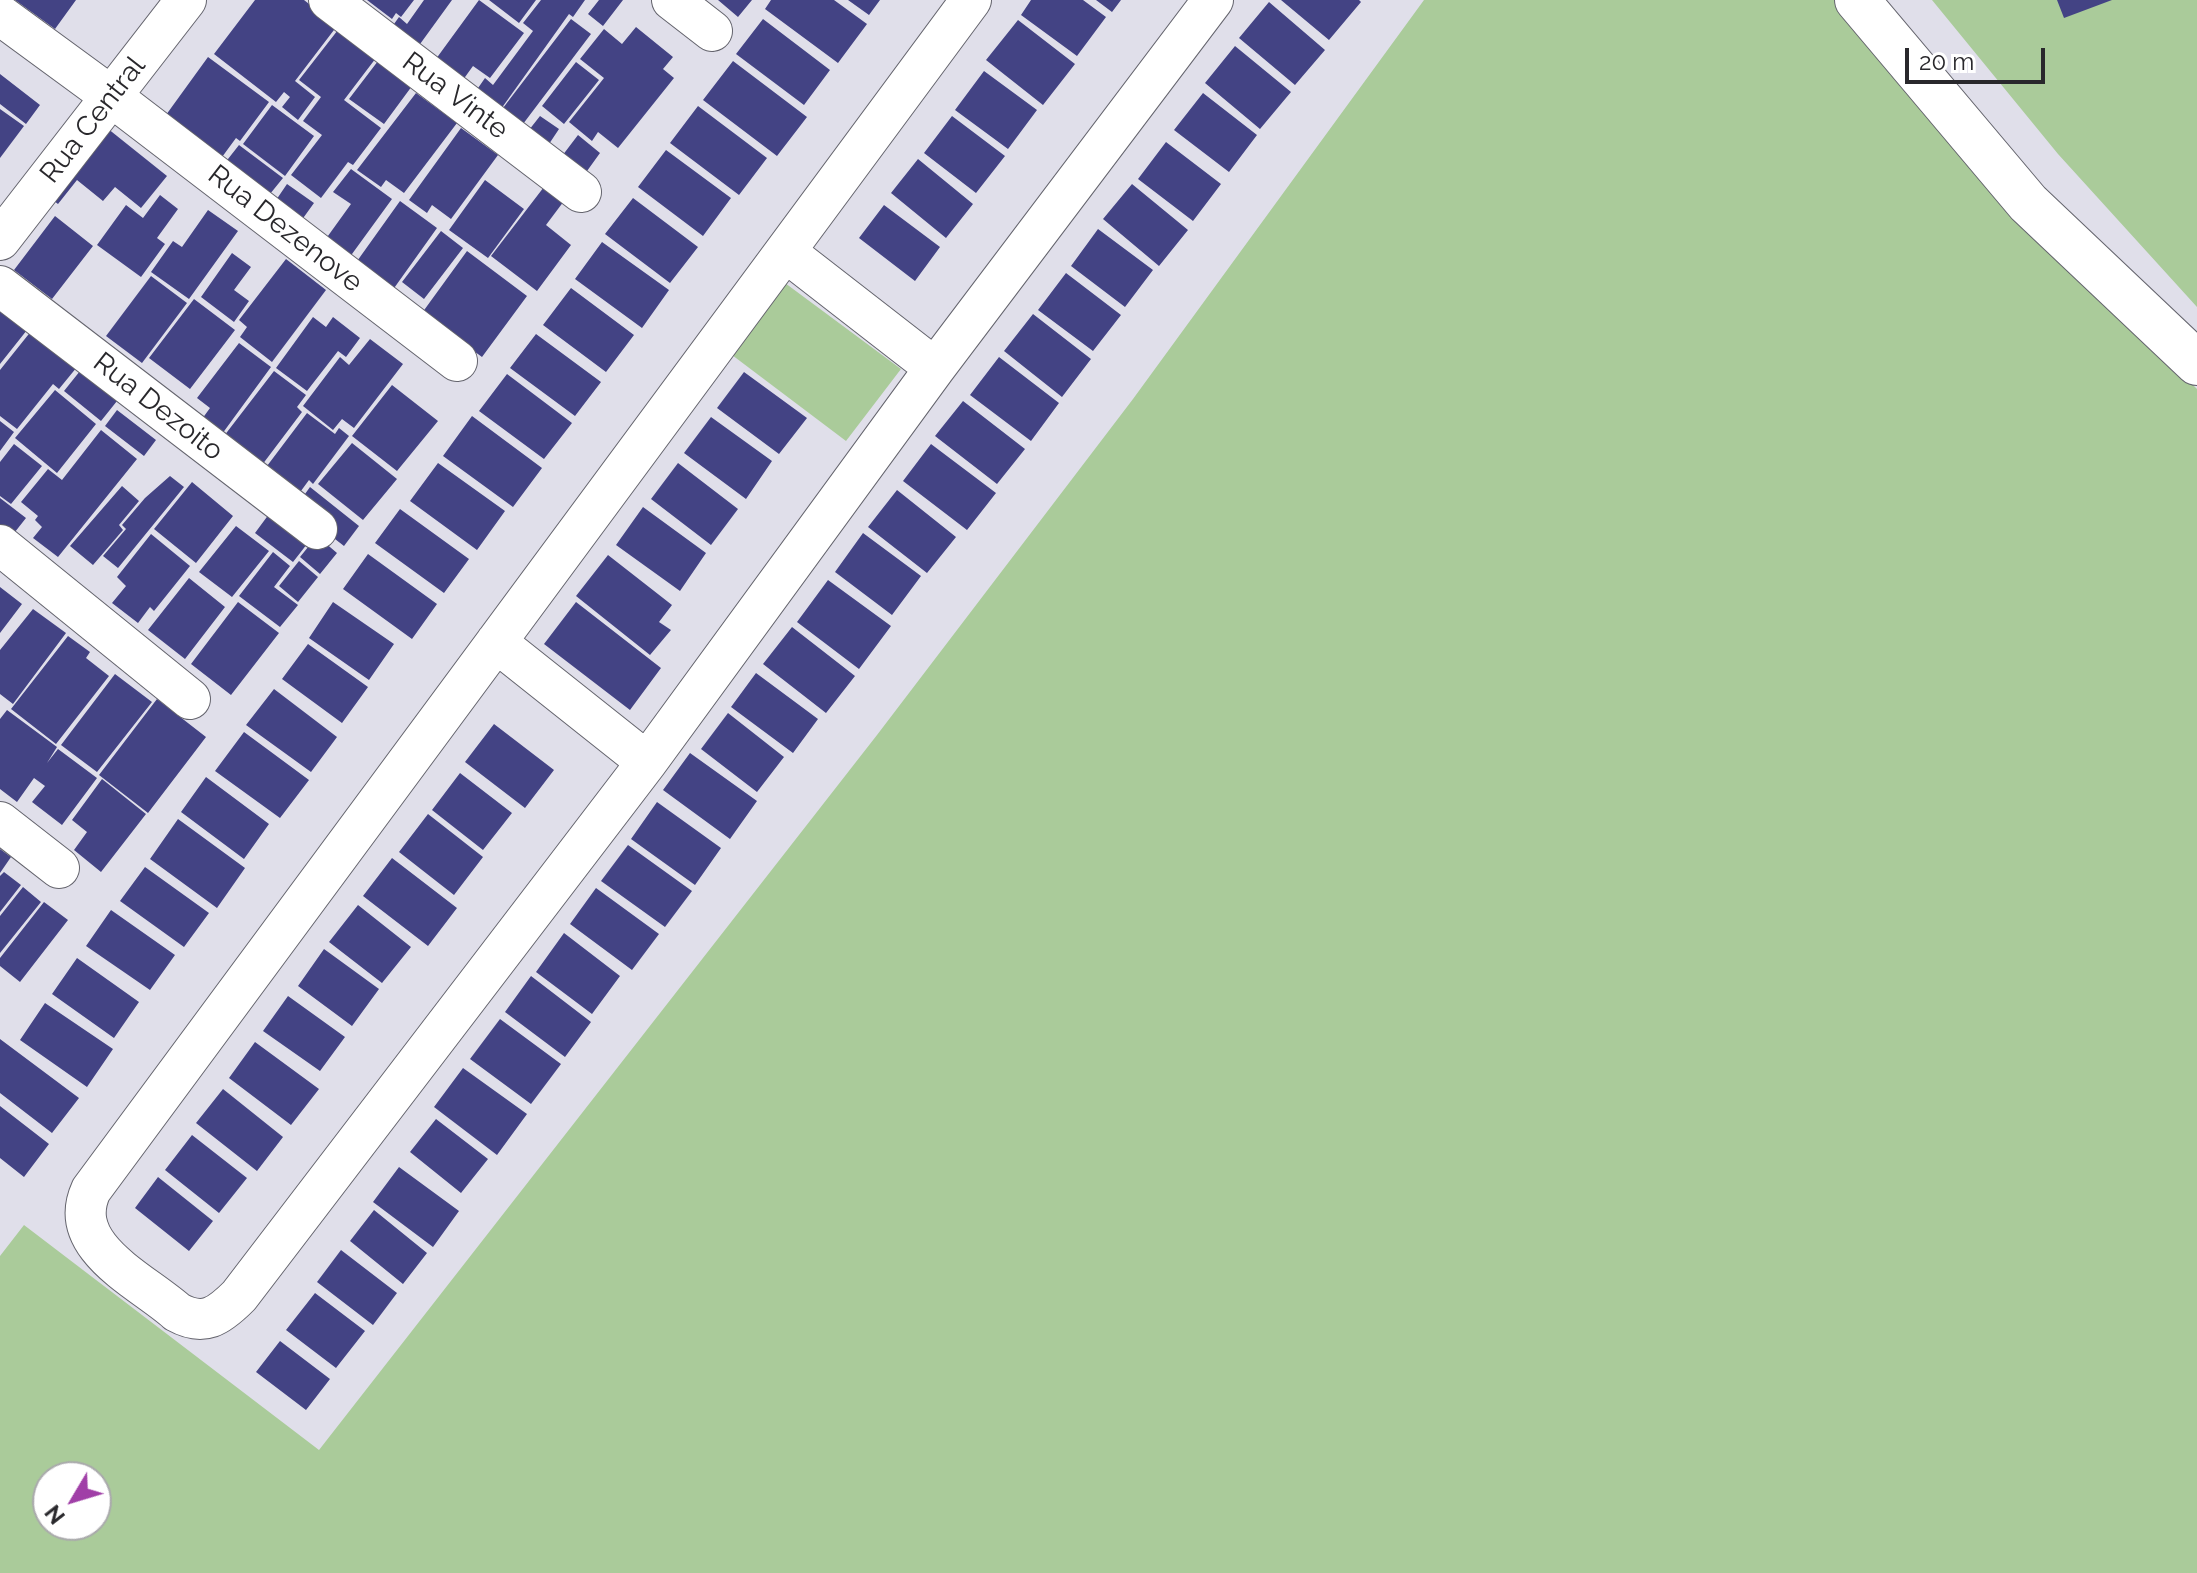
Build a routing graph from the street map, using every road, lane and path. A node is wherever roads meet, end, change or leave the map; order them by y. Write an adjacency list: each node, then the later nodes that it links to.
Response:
1 (186, 0): 9 (street, Rua Central)
2 (329, 0): 10 (street, Rua Vinte)
3 (672, 0): 8 (street)
4 (971, 0): 12 (street)
5 (1213, 0): 16 (street)
6 (1857, 0): 15 (main road)
7 (0, 15): 9 (street, Rua Dezenove)
8 (712, 31)
9 (112, 97): 11 (street, Rua Central); 14 (street, Rua Dezenove)
10 (581, 192)
11 (0, 240)
12 (787, 253): 16 (street); 19 (street)
13 (0, 286): 17 (street, Rua Dezoito)
14 (457, 361)
15 (2197, 363)
16 (935, 368): 21 (street)
17 (317, 529)
18 (0, 545): 20 (street)
19 (496, 642): 21 (street); 21 (street)
20 (190, 699)
21 (647, 762)
22 (0, 822): 23 (street)
23 (59, 868)

